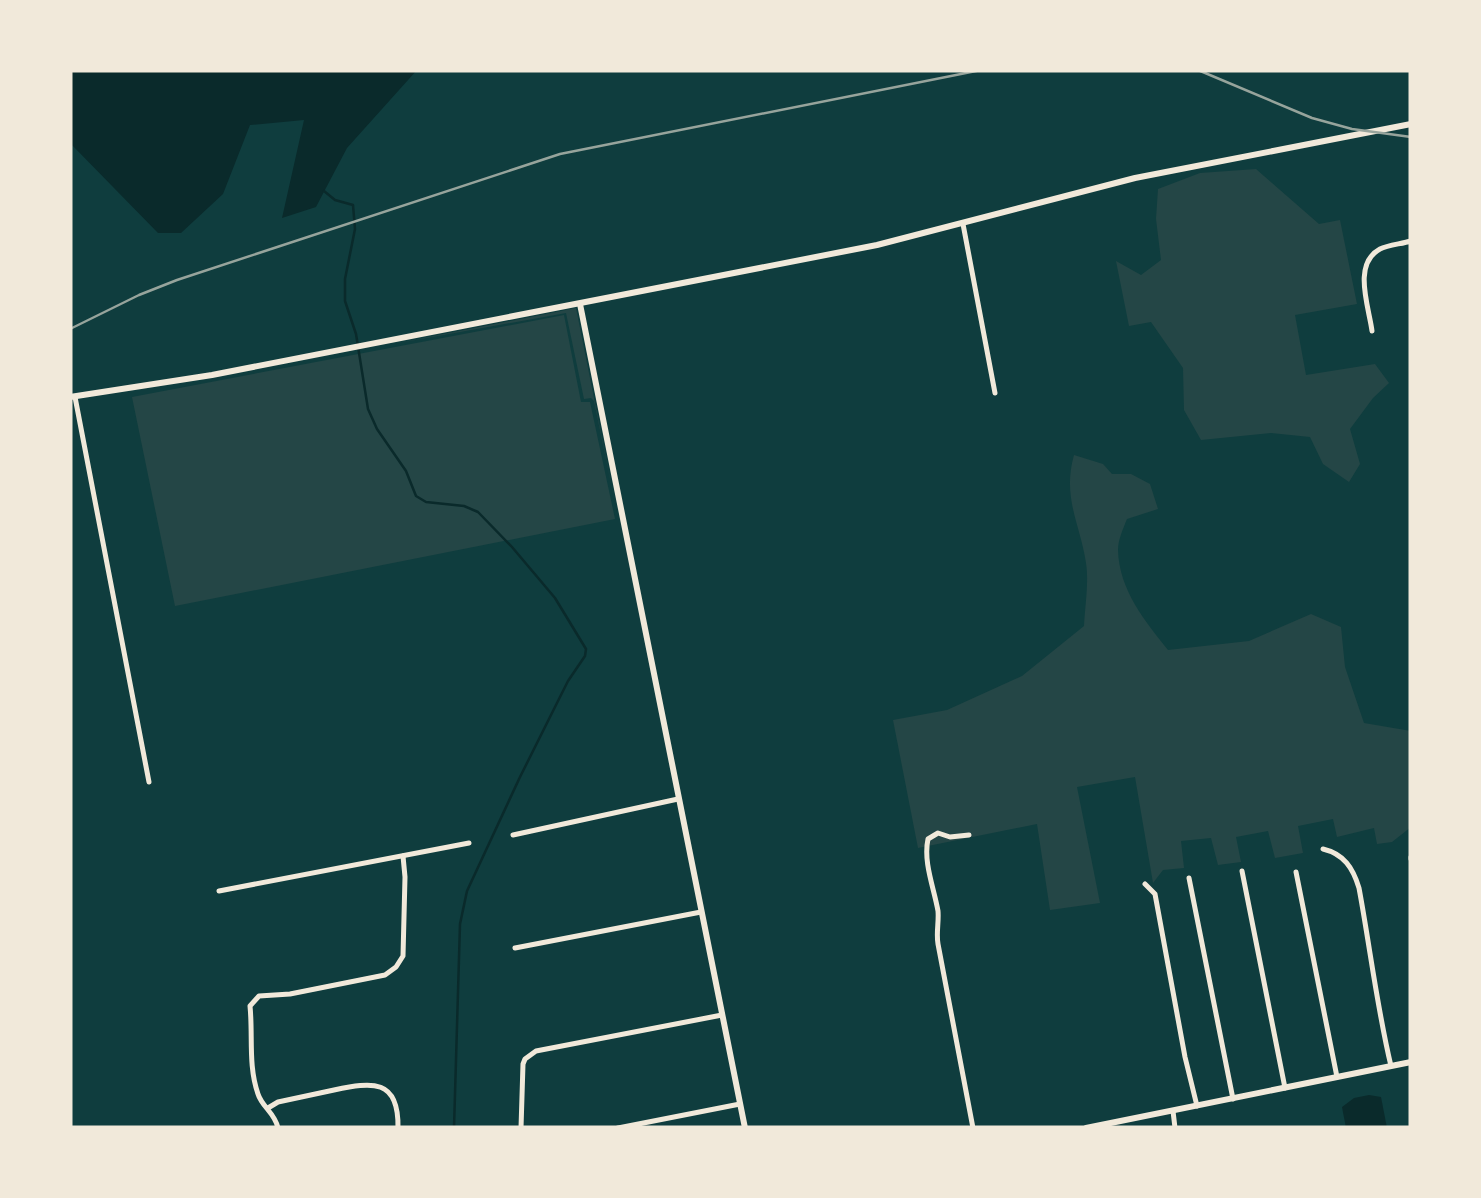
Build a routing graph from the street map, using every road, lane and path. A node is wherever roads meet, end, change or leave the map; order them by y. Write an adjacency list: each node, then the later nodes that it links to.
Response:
1 (1411, 124): 2 (street)
2 (963, 224): 4 (street); 6 (street)
3 (1411, 242): 5 (street)
4 (580, 304): 7 (street); 9 (street)
5 (1372, 332)
6 (995, 392)
7 (72, 396): 8 (street)
8 (149, 782)
9 (678, 799): 10 (street); 20 (street)
10 (513, 835)
11 (969, 835): 37 (street)
12 (469, 843): 14 (street)
13 (1323, 849): 24 (street)
14 (402, 856): 19 (street); 30 (street)
15 (1242, 872): 26 (street)
16 (1296, 872): 25 (street)
17 (1189, 878): 27 (street)
18 (1145, 884): 29 (street)
19 (219, 892)
20 (702, 912): 21 (street); 22 (street)
21 (515, 948)
22 (722, 1015): 28 (street); 34 (street)
23 (1411, 1062): 24 (street)
24 (1391, 1066): 25 (street)
25 (1337, 1077): 26 (street)
26 (1286, 1088): 27 (street)
27 (1233, 1099): 29 (street)
28 (740, 1104): 35 (street); 36 (street)
29 (1198, 1106): 31 (street)
30 (268, 1108): 32 (street); 33 (street)
31 (1173, 1111): 38 (street); 39 (street)
32 (278, 1128)
33 (398, 1128)
34 (521, 1128)
35 (618, 1128)
36 (745, 1128)
37 (973, 1128)
38 (1086, 1128)
39 (1175, 1128)

